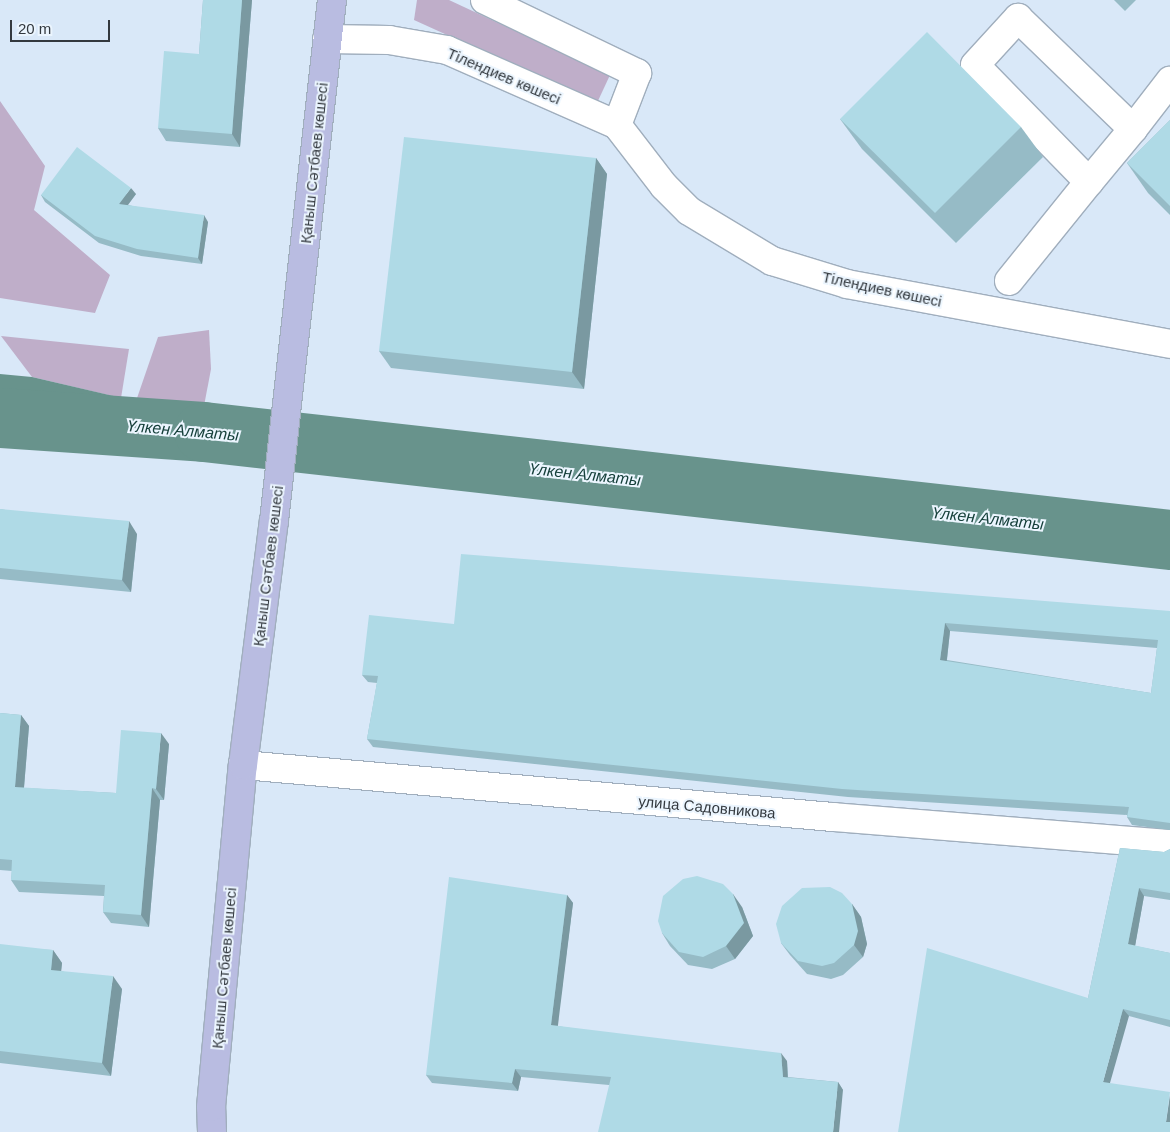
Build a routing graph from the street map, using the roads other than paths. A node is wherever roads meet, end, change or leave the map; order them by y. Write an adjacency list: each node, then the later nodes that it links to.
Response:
1 (332, 0): 3 (main road, Қаныш Сәтбаев көшесі)
2 (485, 0): 5 (street)
3 (327, 39): 5 (street, Тілендиев көшесі); 10 (main road, Қаныш Сәтбаев көшесі)
4 (1170, 81): 6 (street)
5 (616, 125): 9 (street, Тілендиев көшесі)
6 (1133, 129): 7 (street); 7 (street)
7 (1089, 182): 8 (street)
8 (1009, 281)
9 (1170, 344)
10 (244, 765): 11 (street, улица Садовникова); 12 (main road, Қаныш Сәтбаев көшесі)
11 (1170, 844)
12 (212, 1132)

